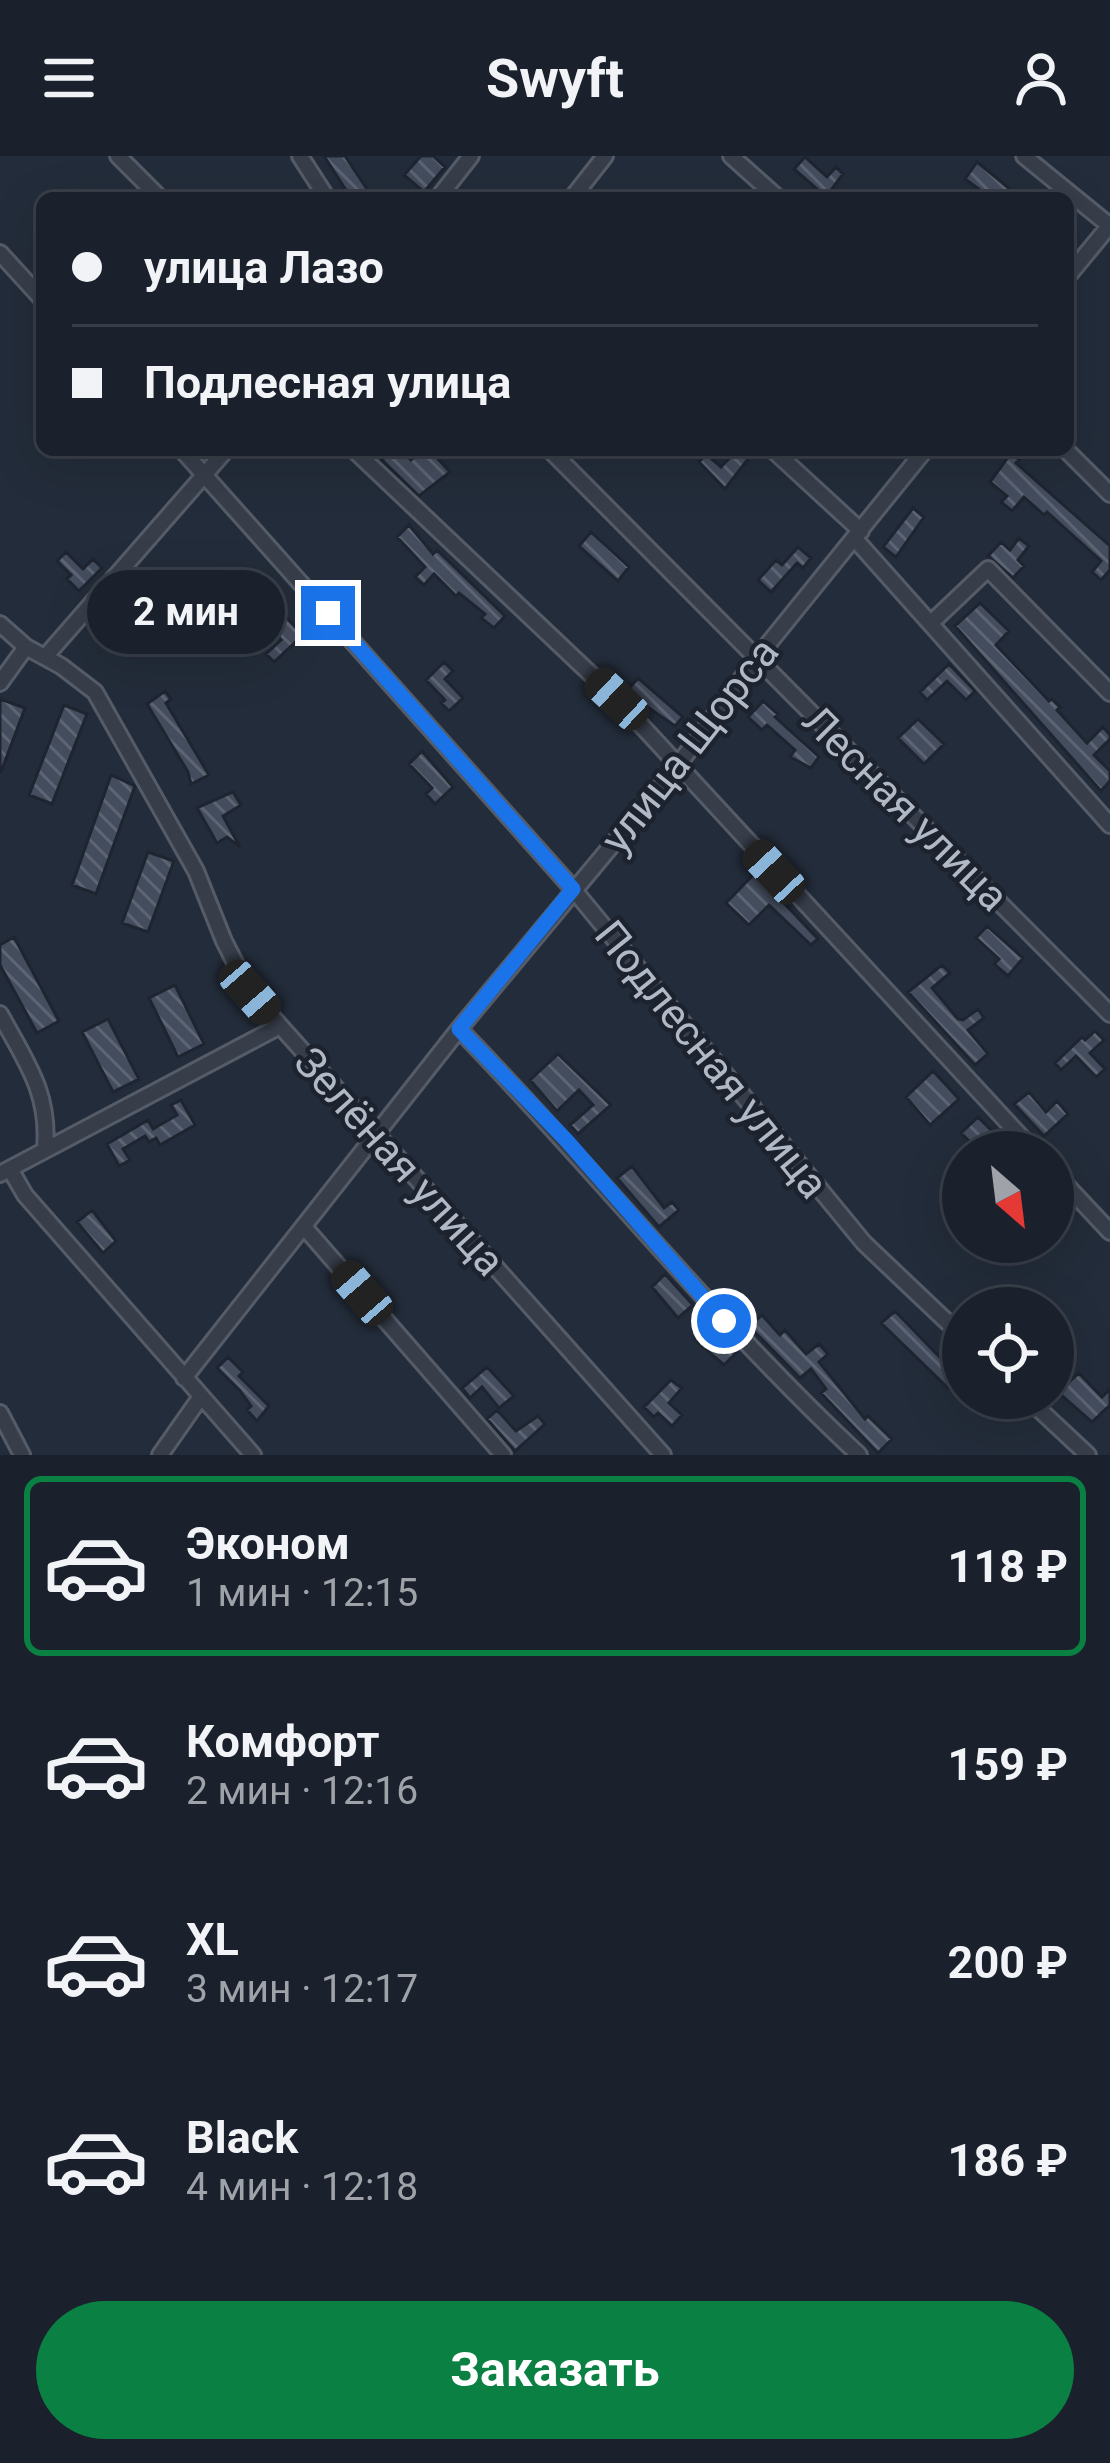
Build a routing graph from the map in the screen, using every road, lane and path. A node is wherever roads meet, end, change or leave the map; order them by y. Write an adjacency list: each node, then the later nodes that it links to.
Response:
1 (118, 156): 7 (street)
2 (300, 156): 8 (street)
3 (605, 156): 10 (street)
4 (731, 156): 11 (street)
5 (1024, 156): 12 (street)
6 (465, 158): 9 (street)
7 (154, 192)
8 (323, 192)
9 (442, 192)
10 (577, 192)
11 (771, 192)
12 (1068, 192)
13 (1074, 197): 14 (street)
14 (1110, 226): 16 (street)
15 (0, 254): 17 (street)
16 (1074, 269)
17 (36, 293)
18 (188, 456): 25 (street, Подлесная улица)
19 (221, 456): 25 (street)
20 (359, 456): 35 (street)
21 (556, 456): 32 (street, Лесная улица)
22 (779, 456): 27 (street)
23 (920, 456): 27 (street, улица Щорса)
24 (1072, 456): 26 (street)
25 (205, 475): 31 (street); 37 (street, Подлесная улица)
26 (1110, 494)
27 (858, 534): 28 (street); 32 (street, улица Щорса)
28 (931, 623): 34 (street); 36 (street)
29 (0, 624): 30 (street, Зелёная улица)
30 (26, 646): 31 (street, Зелёная улица); 33 (street)
31 (45, 657): 40 (street, Зелёная улица)
32 (756, 659): 35 (street, улица Щорса); 39 (street, Лесная улица)
33 (0, 683)
34 (1110, 693)
35 (676, 768): 37 (street, улица Щорса); 42 (street)
36 (1110, 825)
37 (573, 889): 41 (street, улица Щорса); 49 (street, Подлесная улица)
38 (0, 1014): 44 (street)
39 (1110, 1014)
40 (280, 1025): 43 (street, Зелёная улица); 44 (street)
41 (459, 1029): 43 (street, улица Щорса); 59 (street)
42 (1015, 1131)
43 (376, 1135): 47 (street, улица Щорса); 58 (street, Зелёная улица)
44 (45, 1149): 45 (street)
45 (5, 1171): 50 (street)
46 (1074, 1193): 48 (street)
47 (305, 1228): 50 (street, улица Щорса); 57 (street)
48 (1110, 1232)
49 (942, 1317)
50 (184, 1378): 51 (street)
51 (200, 1398): 55 (street); 56 (street)
52 (0, 1413): 54 (street)
53 (1050, 1419): 60 (street)
54 (22, 1455)
55 (160, 1455)
56 (253, 1455)
57 (503, 1455)
58 (663, 1455)
59 (859, 1455)
60 (1088, 1455)

